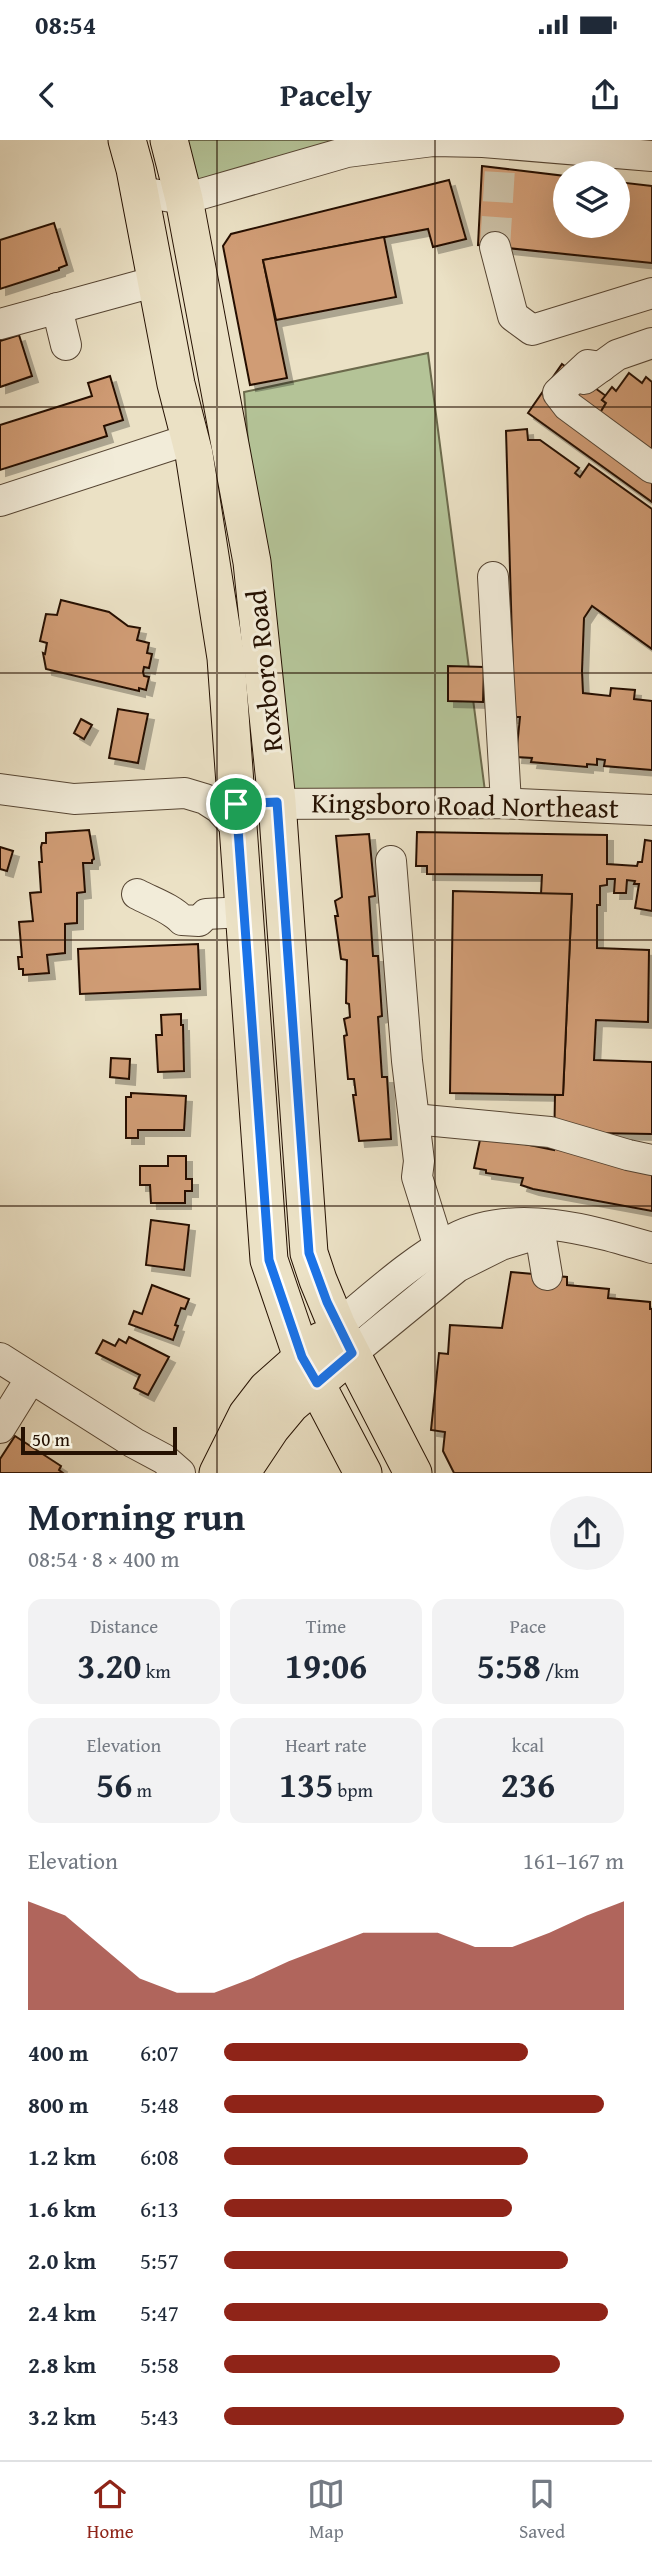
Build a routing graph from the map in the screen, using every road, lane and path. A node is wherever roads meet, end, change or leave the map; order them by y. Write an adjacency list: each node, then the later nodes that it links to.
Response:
1 (127, 140): 4 (main road, Roxboro Road)
2 (169, 140): 5 (main road, Roxboro Road)
3 (652, 156): 5 (street)
4 (140, 192): 5 (street); 7 (main road, Roxboro Road)
5 (184, 199): 18 (main road, Roxboro Road)
6 (495, 247): 8 (street)
7 (157, 281): 9 (street); 13 (main road, Roxboro Road)
8 (652, 293)
9 (57, 308): 10 (street); 11 (street)
10 (0, 324)
11 (66, 345)
12 (650, 353): 14 (street)
13 (191, 439): 15 (street); 21 (main road, Roxboro Road)
14 (652, 468)
15 (0, 501)
16 (493, 577): 19 (street)
17 (0, 789): 21 (street)
18 (277, 802): 19 (street, Kingsboro Road Northeast); 21 (street, Kingsboro Road Northeast); 32 (main road, Roxboro Road)
19 (506, 803): 20 (street, Kingsboro Road Northeast)
20 (652, 810)
21 (237, 816): 24 (main road, Roxboro Road)
22 (391, 860): 25 (street)
23 (137, 894): 24 (street)
24 (244, 912): 34 (main road, Roxboro Road)
25 (414, 1119): 26 (street); 29 (street)
26 (652, 1160)
27 (540, 1233): 28 (street); 31 (street); 32 (street)
28 (604, 1234): 29 (street); 30 (street)
29 (439, 1247): 32 (street)
30 (652, 1248)
31 (547, 1275)
32 (344, 1340): 34 (main road); 41 (main road, Roxboro Road)
33 (0, 1358): 35 (street)
34 (309, 1370): 38 (main road); 39 (main road); 40 (main road, Roxboro Road)
35 (31, 1378): 36 (street); 37 (street)
36 (0, 1428)
37 (180, 1473)
38 (218, 1473)
39 (241, 1473)
40 (363, 1473)
41 (413, 1473)

